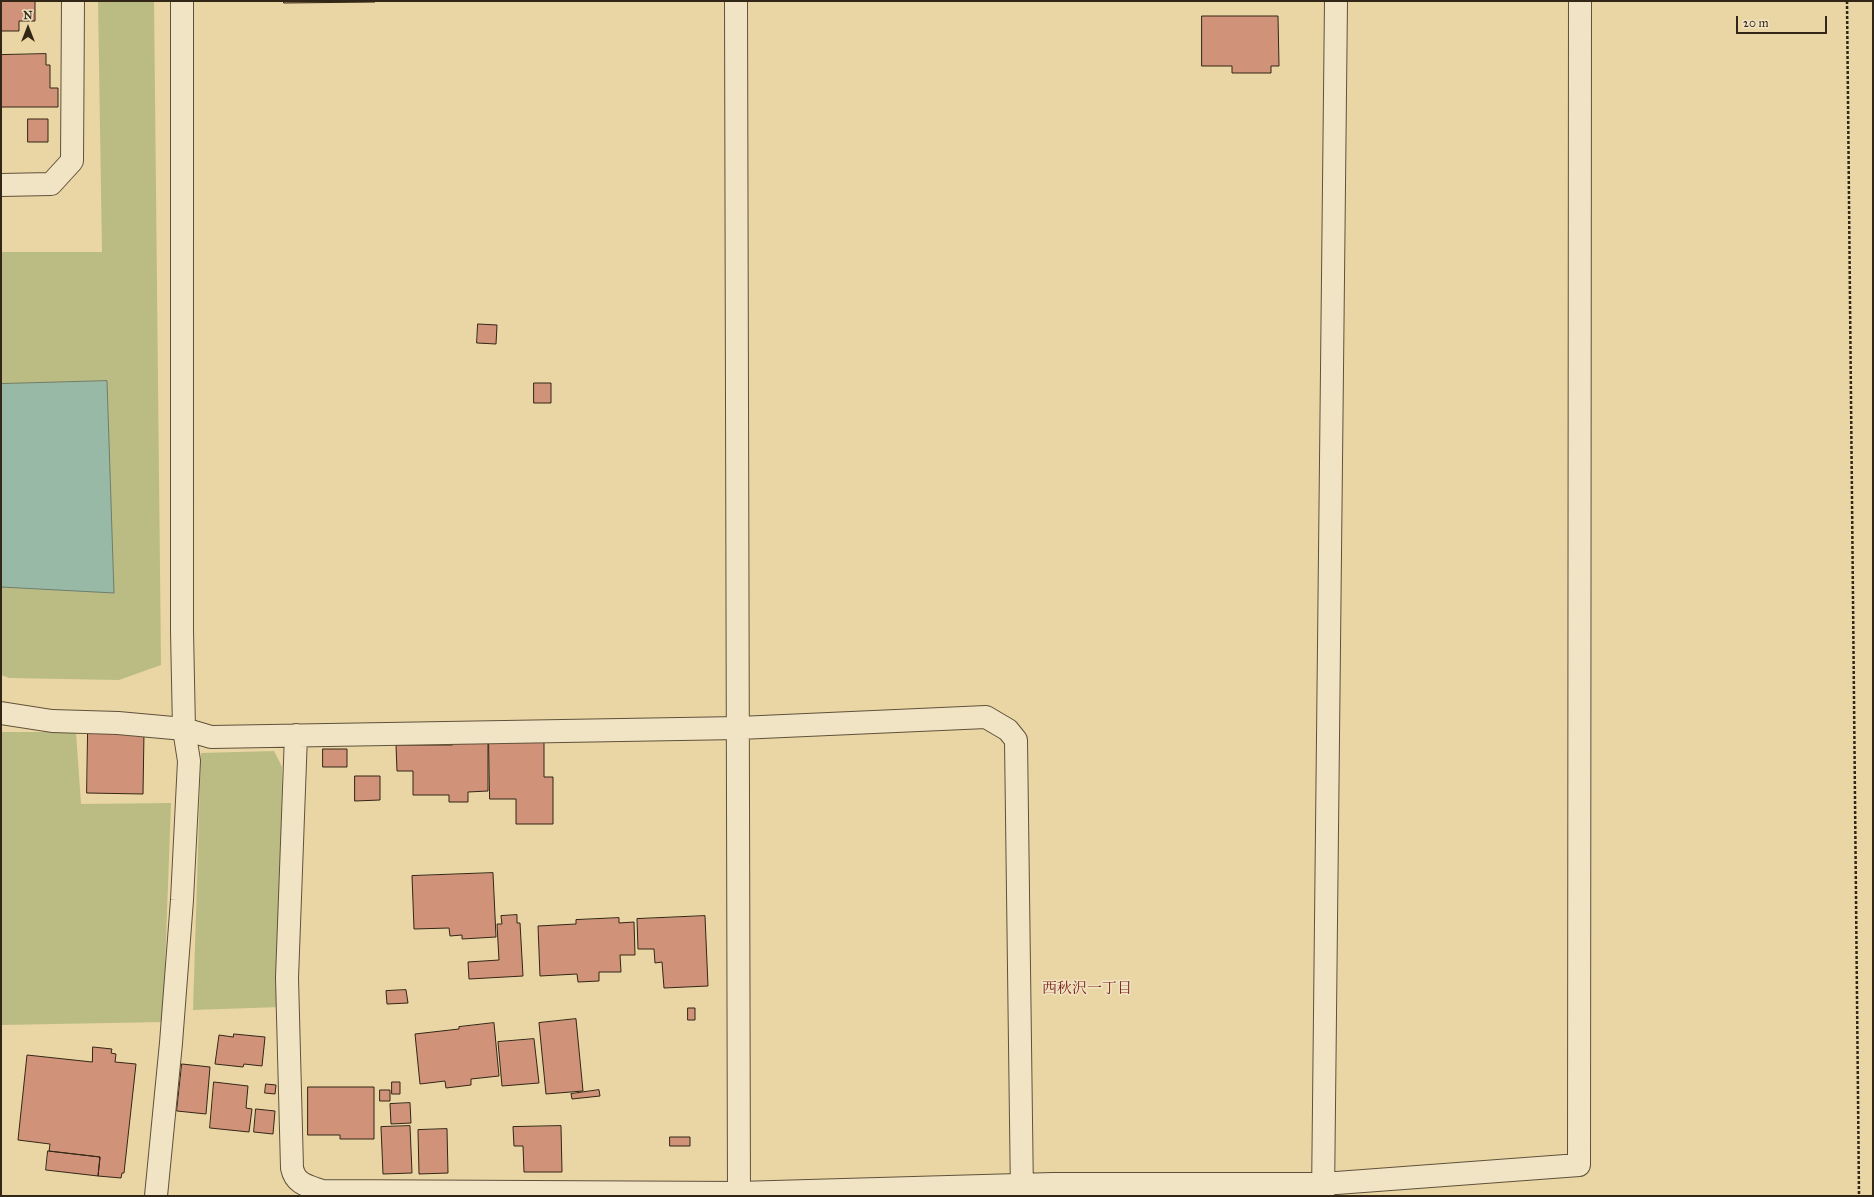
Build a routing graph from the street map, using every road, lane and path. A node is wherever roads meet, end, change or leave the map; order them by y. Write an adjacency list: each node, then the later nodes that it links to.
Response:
1 (73, 1): 7 (street)
2 (182, 1): 10 (street)
3 (736, 1): 9 (street)
4 (1336, 1): 13 (street)
5 (1580, 1): 13 (street)
6 (1847, 1): 17 (path)
7 (1, 185)
8 (1, 713): 10 (street)
9 (739, 728): 11 (street); 12 (street); 15 (street)
10 (184, 729): 11 (street); 16 (street)
11 (296, 735): 14 (street)
12 (1022, 1190): 13 (street); 15 (street)
13 (1323, 1190)
14 (322, 1194): 15 (street)
15 (739, 1194)
16 (156, 1196)
17 (1859, 1196)

